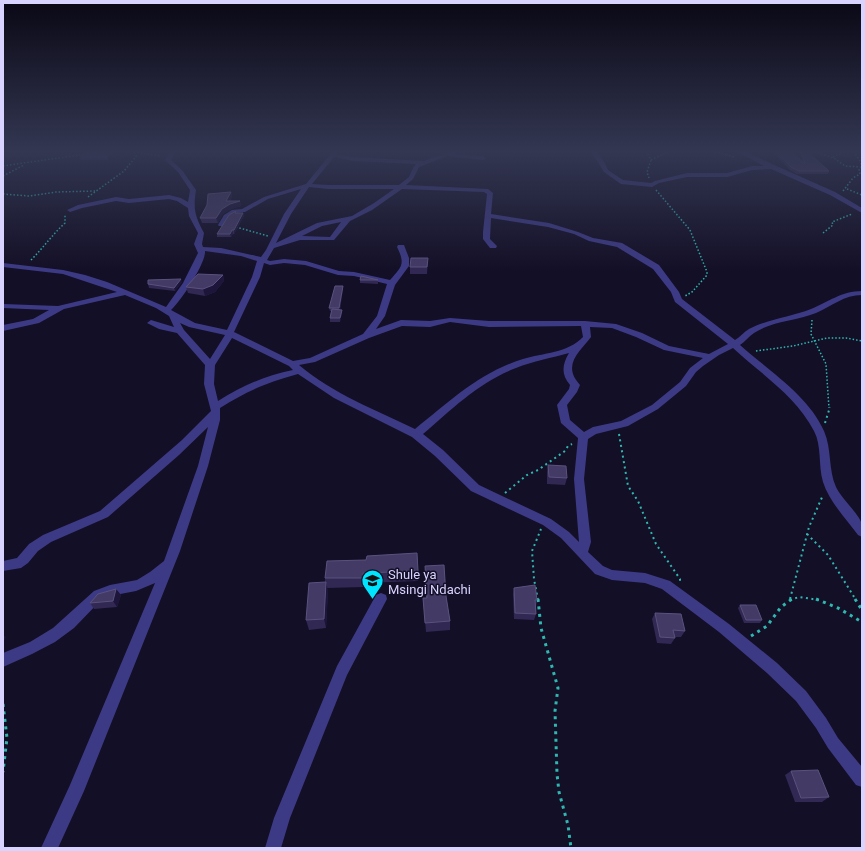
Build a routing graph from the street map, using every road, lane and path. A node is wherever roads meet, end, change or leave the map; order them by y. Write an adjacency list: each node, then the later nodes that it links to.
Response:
1 (193, 191): 14 (street)
2 (290, 191): 19 (street)
3 (304, 191): 22 (street)
4 (396, 191): 18 (street)
5 (487, 191): 17 (street)
6 (657, 191): 31 (path)
7 (827, 191): 13 (street)
8 (844, 191): 13 (path)
9 (850, 191): 12 (path)
10 (95, 192): 11 (path)
11 (3, 194)
12 (862, 196)
13 (840, 197): 16 (street)
14 (192, 208): 15 (street); 25 (street)
15 (70, 210)
16 (861, 211): 20 (path)
17 (488, 216): 23 (street); 31 (street)
18 (348, 218): 21 (street); 21 (street)
19 (221, 225): 22 (path)
20 (823, 233)
21 (291, 239): 22 (street)
22 (273, 242): 26 (street)
23 (492, 246)
24 (402, 247): 28 (street)
25 (201, 250): 26 (street); 35 (street)
26 (263, 259): 28 (street); 40 (street)
27 (3, 265): 29 (street)
28 (391, 283): 41 (street)
29 (124, 293): 33 (street); 35 (street)
30 (862, 293): 34 (street)
31 (678, 300): 45 (street)
32 (3, 306): 33 (street)
33 (61, 307): 38 (street)
34 (813, 311): 43 (path); 45 (street)
35 (170, 313): 39 (street); 40 (street)
36 (151, 323): 39 (street)
37 (586, 324): 41 (street); 44 (street); 47 (street)
38 (3, 328)
39 (180, 331): 48 (street)
40 (229, 333): 48 (street); 49 (street)
41 (366, 336): 49 (street)
42 (862, 341): 43 (path)
43 (814, 342): 46 (path); 52 (path)
44 (580, 343): 53 (street); 54 (street)
45 (734, 344): 46 (street); 47 (street)
46 (745, 354): 52 (street)
47 (711, 357): 51 (street)
48 (210, 365): 50 (street)
49 (296, 368): 50 (street); 53 (street)
50 (215, 409): 61 (street); 62 (street)
51 (617, 426): 54 (street); 63 (path)
52 (819, 431): 55 (street)
53 (416, 434): 56 (street)
54 (583, 437): 56 (path); 60 (street)
55 (828, 481): 58 (street); 59 (path)
56 (493, 498): 57 (street)
57 (547, 522): 60 (street); 75 (path)
58 (862, 532)
59 (807, 534): 65 (path); 66 (path)
60 (582, 554): 63 (street)
61 (169, 562): 69 (street); 73 (street)
62 (3, 566)
63 (674, 590): 68 (street)
64 (381, 599): 74 (street)
65 (790, 599): 67 (path); 68 (path)
66 (862, 610)
67 (862, 622)
68 (742, 642): 72 (street)
69 (3, 660)
70 (3, 704): 71 (path)
71 (3, 772)
72 (862, 779)
73 (49, 848)
74 (273, 848)
75 (571, 848)

